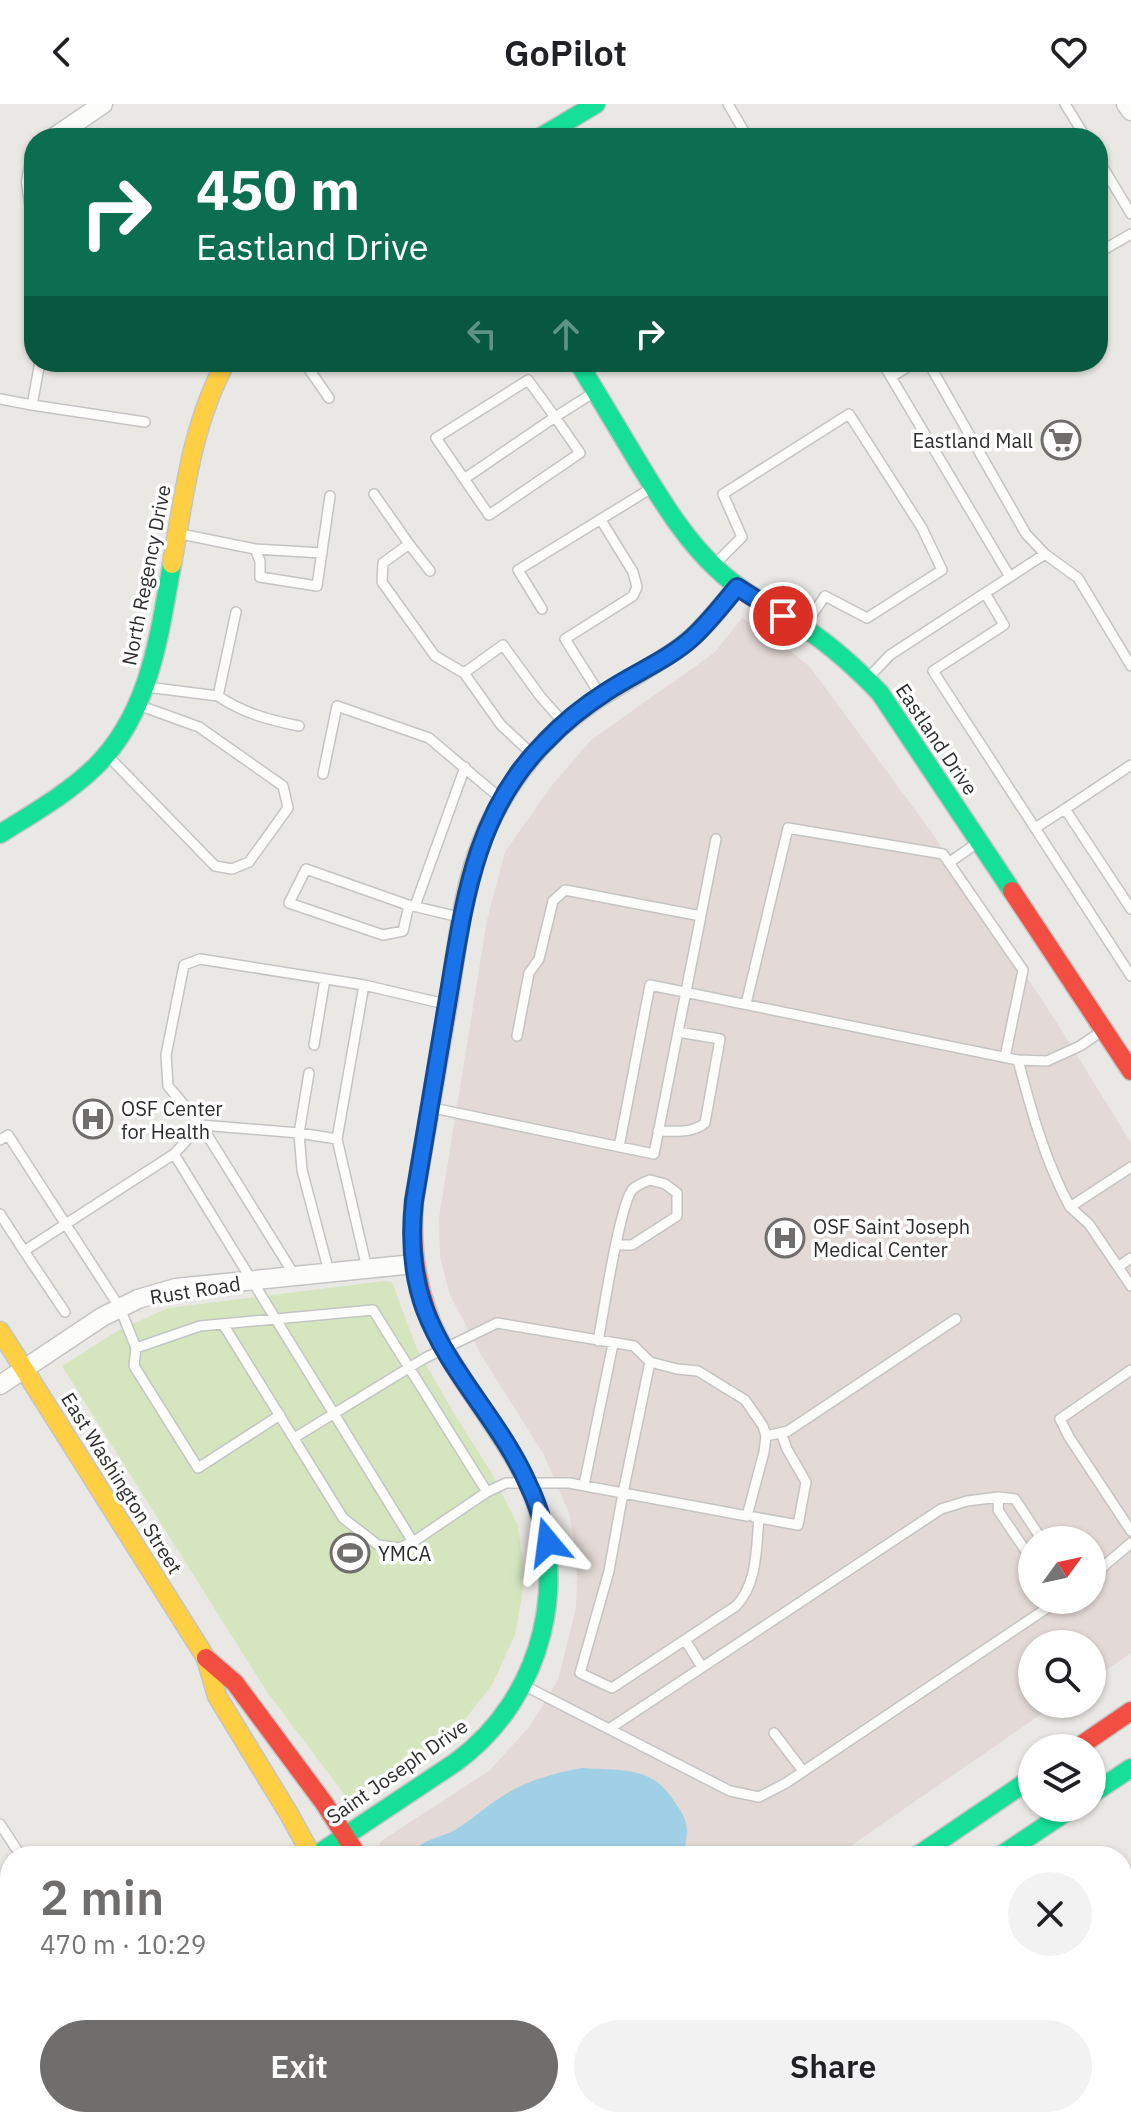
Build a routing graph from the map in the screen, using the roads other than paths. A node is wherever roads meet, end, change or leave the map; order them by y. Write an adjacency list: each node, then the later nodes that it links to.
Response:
1 (103, 104): 7 (street)
2 (596, 104): 8 (main road)
3 (728, 104): 9 (lane)
4 (1065, 104): 10 (lane)
5 (1126, 104): 6 (street)
6 (1131, 111)
7 (68, 128)
8 (564, 128)
9 (742, 128)
10 (1080, 128)
11 (1108, 176): 12 (lane)
12 (1131, 214)
13 (1131, 234): 14 (lane)
14 (1108, 247)
15 (38, 372): 26 (lane)
16 (220, 372): 34 (main road, North Regency Drive)
17 (311, 372): 24 (lane)
18 (584, 372): 23 (main road, Eastland Drive)
19 (888, 372): 22 (lane)
20 (899, 372): 22 (lane)
21 (934, 372): 38 (lane)
22 (891, 377): 41 (lane)
23 (596, 391): 27 (lane); 30 (main road, Eastland Drive)
24 (329, 398)
25 (0, 399): 26 (lane)
26 (32, 405): 28 (lane)
27 (555, 417): 29 (lane); 29 (lane); 29 (lane)
28 (145, 422)
29 (464, 479)
30 (653, 487): 33 (lane); 39 (main road, Eastland Drive)
31 (374, 494): 35 (lane)
32 (330, 496): 37 (lane)
33 (601, 520): 44 (lane); 52 (lane)
34 (177, 533): 36 (lane); 50 (main road, North Regency Drive)
35 (409, 544): 40 (lane); 48 (lane)
36 (255, 549): 37 (lane); 37 (lane)
37 (322, 553)
38 (1045, 554): 41 (lane); 47 (lane)
39 (713, 566): 42 (main road, Eastland Drive); 46 (lane)
40 (430, 571)
41 (1010, 577): 43 (lane)
42 (737, 587): 46 (main road, Eastland Drive); 52 (main road, Saint Joseph Drive)
43 (985, 593): 49 (lane); 63 (lane)
44 (542, 609)
45 (236, 612): 51 (lane)
46 (803, 627): 49 (main road, Eastland Drive)
47 (1131, 666)
48 (464, 673): 54 (lane); 57 (lane)
49 (867, 679): 66 (main road, Eastland Drive)
50 (147, 687): 51 (lane); 53 (main road, North Regency Drive)
51 (218, 696): 55 (lane)
52 (600, 696): 54 (main road, Saint Joseph Drive)
53 (139, 705): 56 (main road, North Regency Drive); 56 (lane)
54 (565, 724): 57 (main road, Saint Joseph Drive)
55 (299, 726)
56 (107, 755): 64 (main road, North Regency Drive)
57 (533, 755): 61 (main road, Saint Joseph Drive)
58 (1131, 765): 62 (lane)
59 (465, 767): 60 (lane); 61 (lane); 68 (lane)
60 (323, 774)
61 (502, 799): 71 (main road, Saint Joseph Drive)
62 (1065, 809): 63 (lane); 69 (lane)
63 (1035, 828): 72 (lane)
64 (0, 834)
65 (716, 839): 70 (lane)
66 (980, 841): 67 (lane); 78 (main road, Eastland Drive)
67 (950, 862): 77 (lane); 82 (lane)
68 (412, 905): 68 (lane); 71 (lane)
69 (1131, 909)
70 (701, 916): 75 (lane); 80 (lane)
71 (462, 918): 76 (main road, Saint Joseph Drive)
72 (1131, 976)
73 (325, 979): 74 (lane); 81 (lane); 87 (lane)
74 (364, 985): 76 (lane); 90 (lane)
75 (686, 991): 77 (lane); 79 (lane); 92 (lane)
76 (447, 1004): 86 (main road, Saint Joseph Drive)
77 (746, 1004): 82 (lane)
78 (1104, 1030): 83 (lane); 84 (main road, Eastland Drive)
79 (678, 1032): 88 (lane); 88 (lane)
80 (517, 1036)
81 (314, 1045)
82 (1005, 1057): 83 (lane)
83 (1018, 1060): 95 (lane)
84 (1131, 1071)
85 (309, 1073): 89 (lane)
86 (430, 1107): 92 (lane); 101 (main road, Saint Joseph Drive)
87 (201, 1125): 89 (lane); 93 (lane); 105 (lane)
88 (658, 1131): 92 (lane)
89 (299, 1133): 90 (lane); 104 (lane)
90 (337, 1139): 103 (lane)
91 (0, 1140): 97 (lane)
92 (619, 1147)
93 (174, 1154): 97 (lane); 106 (lane)
94 (1131, 1167): 95 (lane)
95 (1070, 1207): 102 (lane)
96 (0, 1214): 99 (lane)
97 (66, 1224): 99 (lane); 108 (lane)
98 (616, 1245): 98 (lane); 114 (lane)
99 (24, 1251): 109 (lane)
100 (1131, 1258): 102 (lane)
101 (414, 1264): 103 (street, Rust Road); 117 (main road, Saint Joseph Drive)
102 (1118, 1267): 107 (lane)
103 (367, 1269): 104 (street, Rust Road)
104 (329, 1272): 105 (street, Rust Road)
105 (295, 1276): 106 (street, Rust Road)
106 (252, 1280): 108 (street, Rust Road); 110 (lane)
107 (1131, 1286)
108 (120, 1308): 116 (lane); 120 (street, Rust Road)
109 (65, 1312)
110 (275, 1318): 112 (lane); 119 (lane); 123 (lane)
111 (956, 1319): 125 (lane)
112 (223, 1324): 116 (lane); 124 (lane)
113 (0, 1331): 120 (main road, East Washington Street)
114 (598, 1341): 115 (lane); 117 (lane)
115 (613, 1344): 118 (lane); 129 (lane)
116 (136, 1348): 124 (lane)
117 (445, 1350): 119 (lane); 128 (main road, Saint Joseph Drive)
118 (650, 1362): 126 (lane); 131 (lane)
119 (409, 1367): 123 (lane); 130 (lane)
120 (24, 1369): 122 (street, Rust Road); 143 (main road, East Washington Street)
121 (1131, 1370): 136 (lane)
122 (0, 1385)
123 (334, 1414): 127 (lane); 138 (lane)
124 (280, 1415): 127 (lane)
125 (781, 1433): 126 (lane); 134 (lane)
126 (766, 1436): 133 (lane)
127 (294, 1438): 138 (lane)
128 (528, 1481): 129 (lane); 130 (lane); 145 (main road, Saint Joseph Drive)
129 (584, 1485): 131 (lane)
130 (487, 1492): 138 (lane)
131 (623, 1493): 133 (lane); 142 (lane)
132 (999, 1497): 135 (lane); 137 (lane); 144 (lane)
133 (747, 1516): 134 (lane)
134 (759, 1518): 142 (lane)
135 (1033, 1526)
136 (1131, 1531)
137 (1018, 1539)
138 (413, 1542)
139 (1131, 1543): 140 (lane)
140 (1106, 1564)
141 (1038, 1614): 151 (lane)
142 (685, 1640): 144 (lane)
143 (206, 1658): 156 (main road, East Washington Street); 158 (main road, East Washington Street)
144 (702, 1667): 147 (lane)
145 (524, 1685): 147 (lane); 156 (main road, Saint Joseph Drive)
146 (1131, 1711): 149 (main road)
147 (609, 1729): 151 (lane)
148 (774, 1733): 151 (lane)
149 (1097, 1734)
150 (1131, 1768): 152 (main road)
151 (803, 1771)
152 (1106, 1785)
153 (1018, 1787): 161 (main road)
154 (1051, 1822): 162 (main road)
155 (0, 1824): 157 (lane)
156 (344, 1834): 159 (main road, Saint Joseph Drive); 160 (main road, East Washington Street)
157 (14, 1846)
158 (307, 1846)
159 (327, 1846)
160 (352, 1846)
161 (932, 1846)
162 (1015, 1846)

